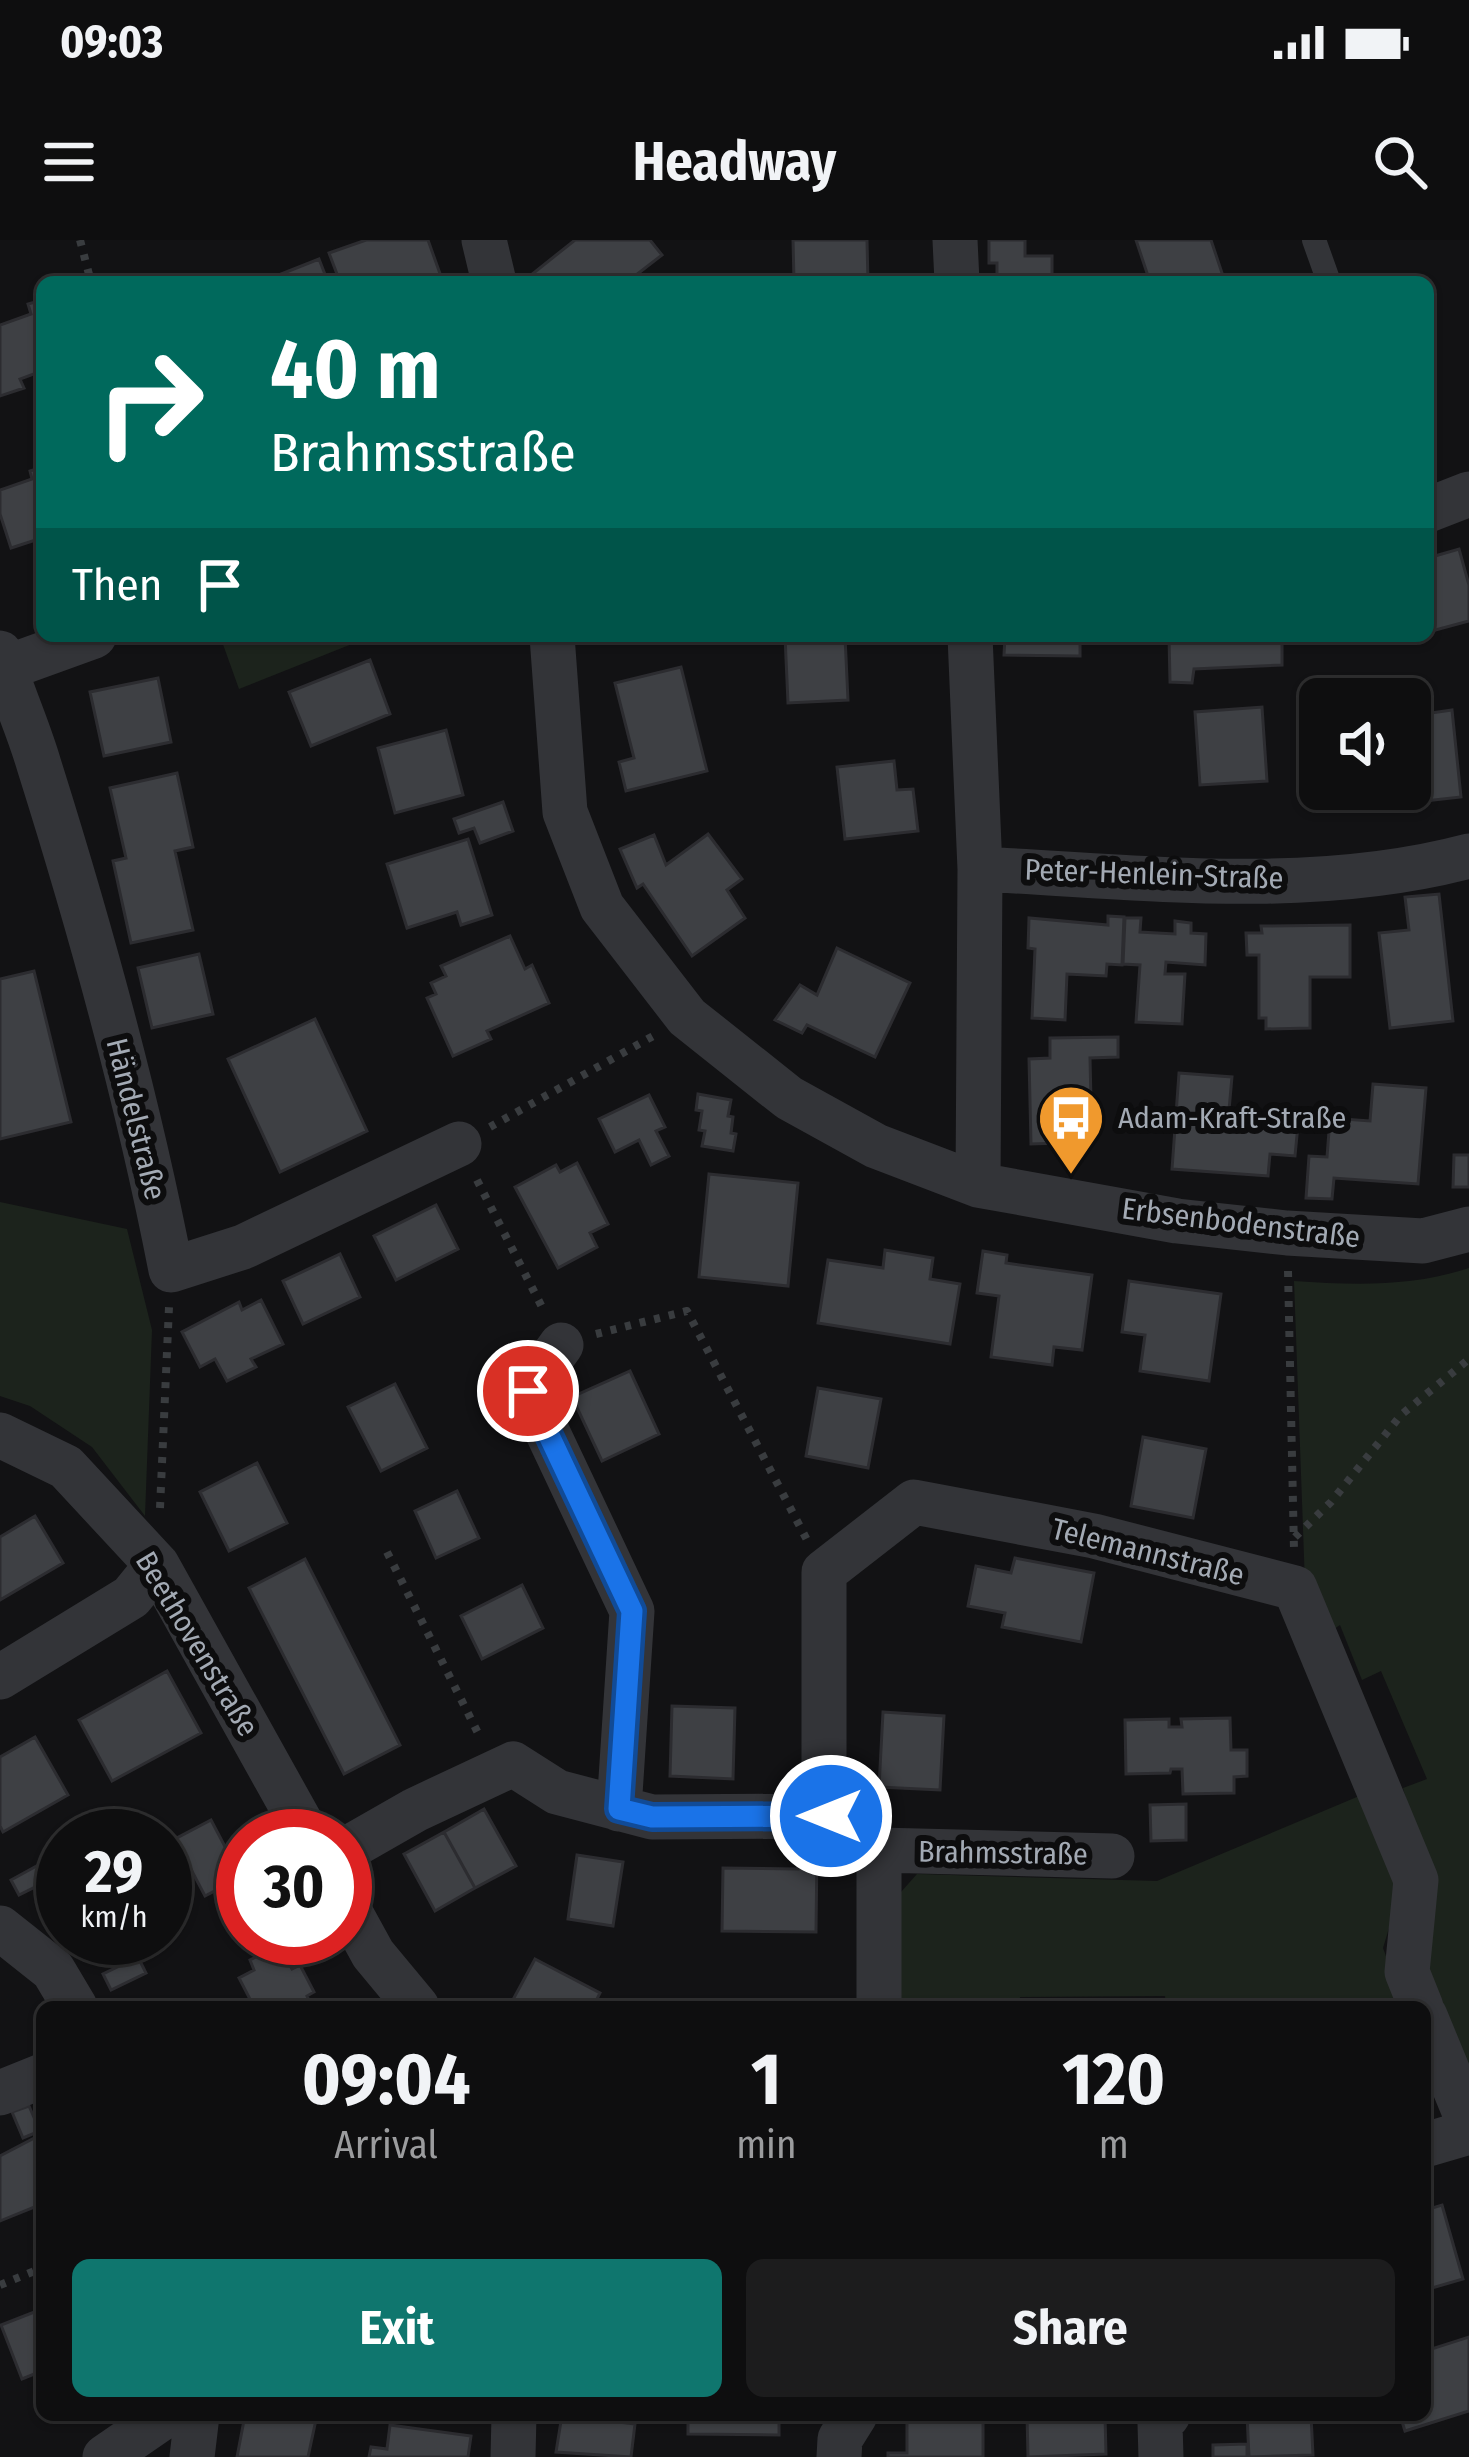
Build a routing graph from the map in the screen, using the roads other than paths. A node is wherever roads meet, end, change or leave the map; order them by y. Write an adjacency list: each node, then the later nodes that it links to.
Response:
1 (484, 240): 4 (street)
2 (956, 240): 5 (street)
3 (1314, 240): 6 (lane)
4 (493, 276)
5 (957, 276)
6 (1327, 276)
7 (1469, 494): 8 (street)
8 (1434, 508)
9 (74, 642): 12 (street)
10 (552, 642): 16 (street, Erbsenbodenstraße)
11 (970, 642): 14 (street)
12 (2, 664): 15 (street, Händelstraße)
13 (1469, 856): 14 (street, Peter-Henlein-Straße)
14 (980, 869): 16 (street)
15 (459, 1144)
16 (977, 1185): 17 (street, Erbsenbodenstraße)
17 (1469, 1229)
18 (561, 1345): 23 (street)
19 (0, 1436): 20 (street, Beethovenstraße)
20 (157, 1565): 21 (street); 22 (street, Beethovenstraße)
21 (0, 1677)
22 (293, 1809)
23 (619, 1809): 24 (street); 25 (street)
24 (831, 1816): 26 (street, Brahmsstraße); 33 (street, Telemannstraße)
25 (372, 1836)
26 (879, 1850): 27 (street, Brahmsstraße); 32 (street)
27 (1112, 1856)
28 (0, 1928): 30 (street)
29 (372, 1952): 31 (street)
30 (71, 2001)
31 (408, 2001)
32 (879, 2001)
33 (1419, 2001)
34 (1431, 2031): 37 (street)
35 (36, 2078): 36 (street)
36 (0, 2093)
37 (1469, 2123)
38 (1469, 2132): 39 (street)
39 (1431, 2143)
40 (157, 2421): 45 (street)
41 (196, 2421): 46 (street)
42 (514, 2421): 47 (street)
43 (851, 2421): 48 (street)
44 (1163, 2421): 49 (street)
45 (105, 2457)
46 (192, 2457)
47 (513, 2457)
48 (839, 2457)
49 (1161, 2457)

